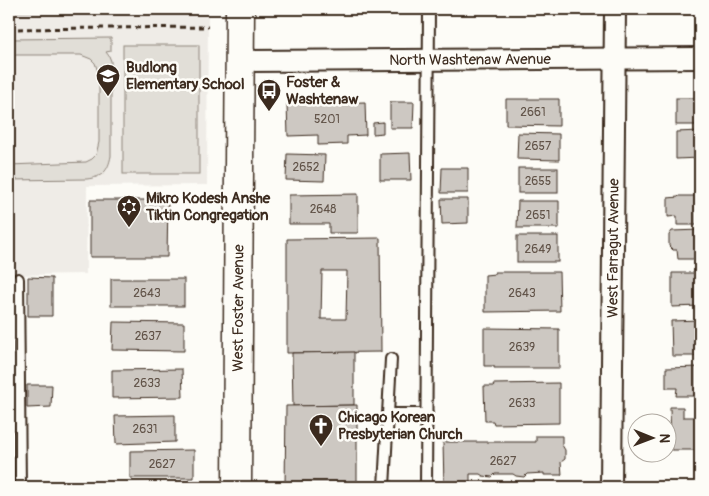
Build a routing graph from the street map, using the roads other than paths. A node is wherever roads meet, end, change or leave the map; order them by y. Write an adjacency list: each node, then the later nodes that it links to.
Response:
1 (240, 9): 7 (main road, West Foster Avenue)
2 (429, 9): 6 (lane)
3 (615, 9): 4 (street, West Farragut Avenue)
4 (615, 58): 5 (street, North Washtenaw Avenue); 6 (street, North Washtenaw Avenue); 16 (street, West Farragut Avenue)
5 (700, 58)
6 (429, 60): 7 (street, North Washtenaw Avenue); 11 (lane)
7 (239, 61): 13 (main road, West Foster Avenue)
8 (18, 279): 12 (lane)
9 (391, 359): 10 (lane)
10 (388, 414): 11 (lane); 14 (lane)
11 (427, 414): 15 (lane)
12 (20, 487)
13 (237, 487)
14 (384, 487)
15 (426, 487)
16 (610, 487)

